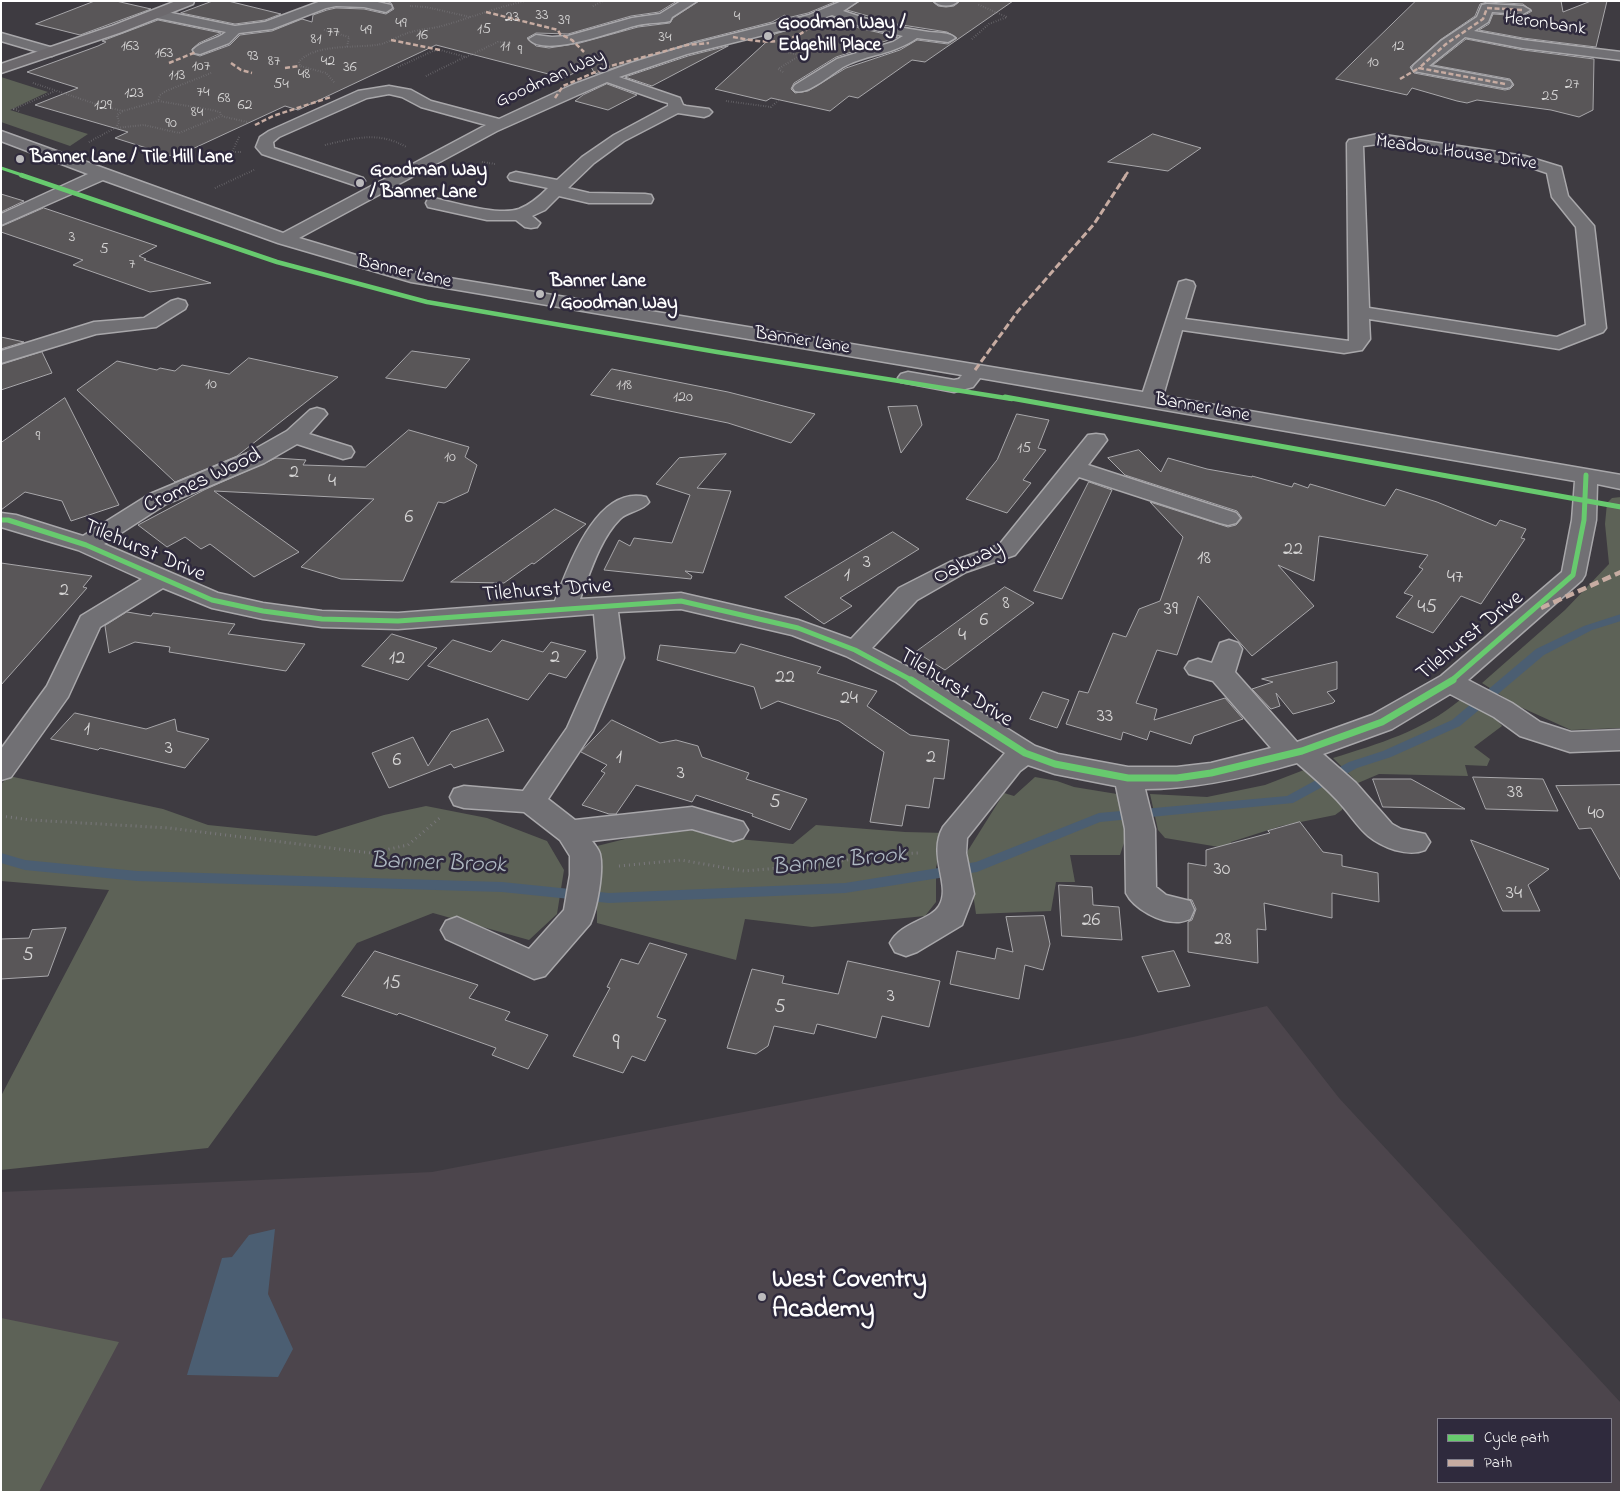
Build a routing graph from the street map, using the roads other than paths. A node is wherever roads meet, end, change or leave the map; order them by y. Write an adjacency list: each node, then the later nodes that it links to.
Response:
1 (188, 1): 10 (main road)
2 (691, 1): 11 (street)
3 (852, 1): 9 (street, Goodman Way)
4 (940, 1): 5 (street)
5 (952, 1)
6 (323, 3): 7 (street); 12 (street)
7 (386, 8)
8 (1523, 10): 13 (street, Heronbank)
9 (832, 11): 14 (street); 19 (street, Goodman Way)
10 (157, 14): 12 (street); 21 (main road)
11 (665, 18): 18 (street); 19 (street)
12 (235, 30): 20 (street)
13 (1464, 32): 22 (street, Heronbank); 24 (street, Heronbank)
14 (914, 34): 16 (street); 28 (street)
15 (1, 37): 21 (street)
16 (948, 38)
17 (536, 39): 18 (street)
18 (572, 40): 23 (street)
19 (709, 43): 26 (street, Goodman Way)
20 (200, 50)
21 (52, 52): 25 (main road)
22 (1621, 56)
23 (580, 62)
24 (1419, 68): 27 (street, Heronbank); 29 (street)
25 (1, 69)
26 (607, 77): 30 (street); 32 (street, Goodman Way)
27 (1400, 79)
28 (798, 82)
29 (1505, 84)
30 (676, 107): 31 (street); 37 (street)
31 (704, 112)
32 (500, 124): 36 (street); 41 (street, Goodman Way)
33 (1, 136): 34 (street, Banner Lane)
34 (104, 173): 40 (street); 41 (street, Banner Lane)
35 (516, 177): 37 (street)
36 (357, 181)
37 (558, 188): 38 (street); 39 (street)
38 (645, 199)
39 (434, 203)
40 (1, 220)
41 (284, 239): 49 (street, Banner Lane)
42 (1186, 286): 46 (street)
43 (178, 305): 45 (street)
44 (1358, 312): 44 (street, Meadow House Drive); 46 (street, Meadow House Drive)
45 (148, 323): 47 (street); 48 (street)
46 (1175, 323): 49 (street)
47 (158, 342)
48 (1, 358)
49 (1151, 400): 55 (street, Banner Lane)
50 (317, 414): 51 (street, Cromes Wood)
51 (295, 436): 53 (street); 60 (street, Cromes Wood)
52 (1096, 440): 54 (street, Oakway)
53 (343, 452)
54 (1075, 468): 58 (street); 64 (street, Oakway)
55 (1586, 475): 56 (street, Banner Lane); 66 (street, Tilehurst Drive)
56 (1621, 482)
57 (638, 502): 63 (street)
58 (1228, 518)
59 (1, 520): 60 (street, Tilehurst Drive)
60 (86, 544): 61 (street, Tilehurst Drive)
61 (161, 578): 63 (street, Tilehurst Drive); 70 (street)
62 (605, 605): 63 (street, Tilehurst Drive); 64 (street, Tilehurst Drive); 73 (street)
63 (564, 608)
64 (855, 650): 68 (street, Tilehurst Drive)
65 (1216, 664): 69 (street)
66 (1461, 687): 67 (street, Tilehurst Drive); 69 (street, Tilehurst Drive)
67 (1621, 740)
68 (1025, 753): 71 (street, Tilehurst Drive); 79 (street)
69 (1303, 756): 71 (street, Tilehurst Drive); 75 (street)
70 (1, 770)
71 (1130, 786): 77 (street)
72 (464, 797): 73 (street)
73 (531, 802): 76 (street)
74 (734, 830): 76 (street)
75 (1415, 842)
76 (580, 853): 78 (street)
77 (1179, 910)
78 (457, 930)
79 (906, 943)

